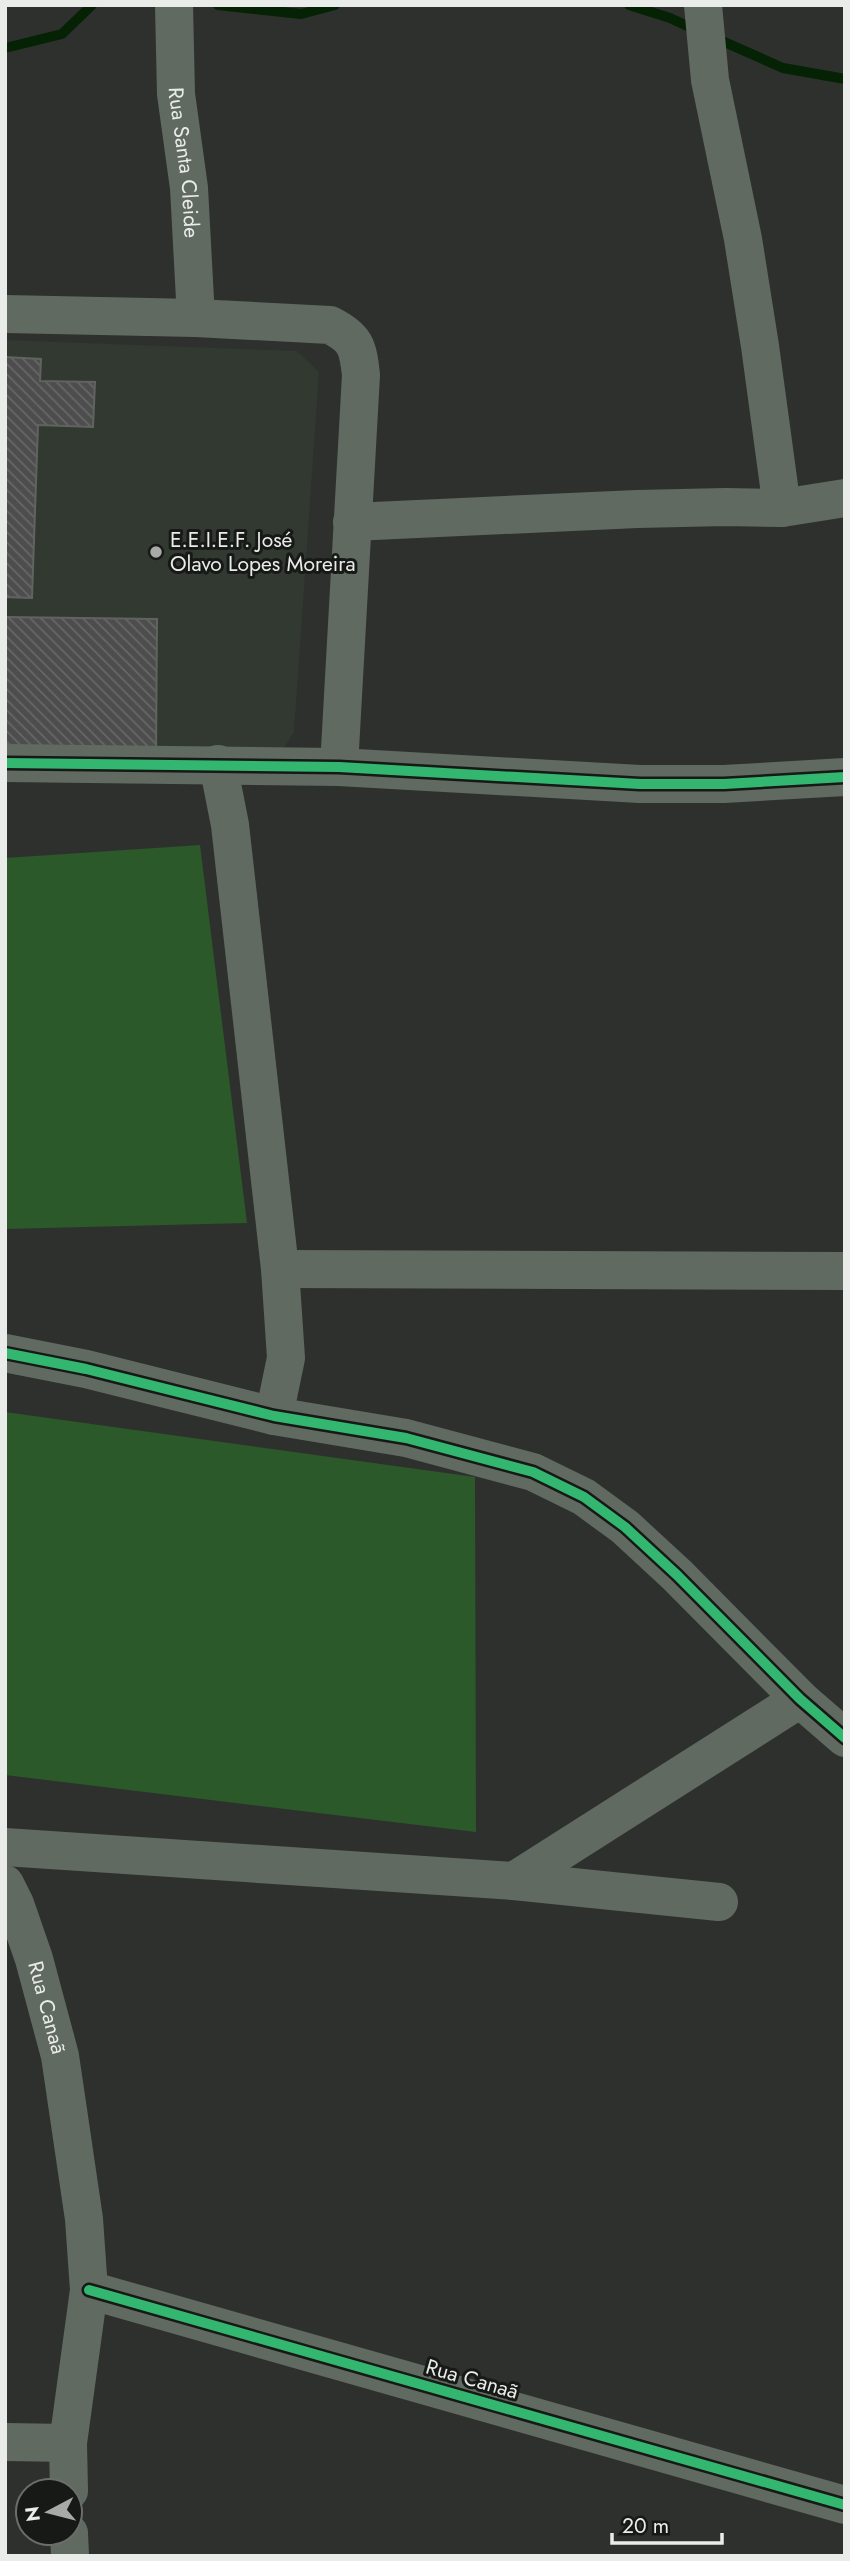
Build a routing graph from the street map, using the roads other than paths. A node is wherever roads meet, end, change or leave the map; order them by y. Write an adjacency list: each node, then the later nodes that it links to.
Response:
1 (174, 5): 4 (street, Rua Santa Cleide)
2 (704, 12): 6 (street)
3 (5, 314): 4 (street)
4 (196, 318): 7 (street)
5 (845, 498): 6 (street)
6 (782, 509): 7 (street)
7 (352, 522): 10 (street)
8 (5, 764): 9 (street)
9 (218, 764): 10 (street); 12 (street)
10 (339, 767): 11 (street)
11 (845, 777)
12 (280, 1269): 13 (street); 15 (street)
13 (845, 1271)
14 (5, 1353): 15 (street)
15 (274, 1416): 16 (street)
16 (800, 1699): 17 (street); 19 (street)
17 (845, 1738)
18 (5, 1847): 19 (street)
19 (513, 1881): 21 (street)
20 (5, 1884): 22 (street, Rua Canaã)
21 (719, 1902)
22 (89, 2290): 24 (street, Rua Canaã); 26 (street, Rua Canaã)
23 (5, 2442): 24 (street)
24 (68, 2443): 25 (street, Rua Canaã)
25 (69, 2477)
26 (845, 2505)

